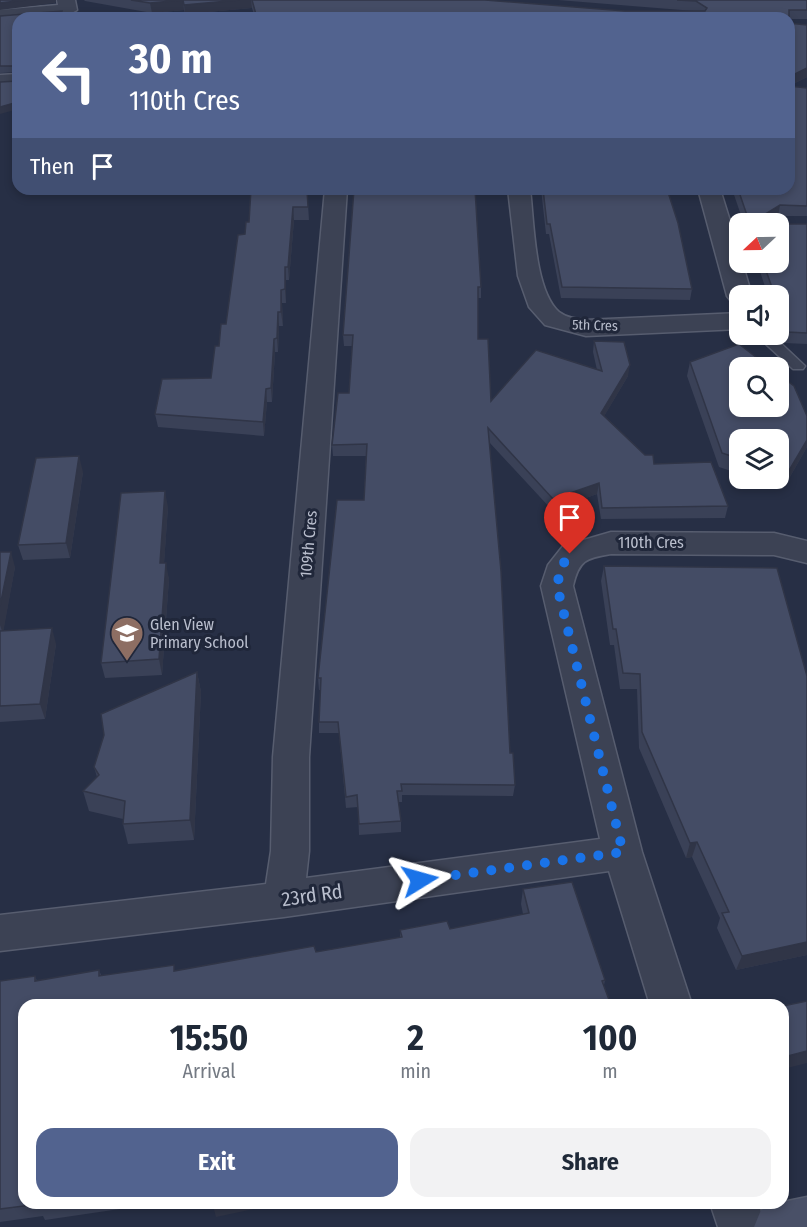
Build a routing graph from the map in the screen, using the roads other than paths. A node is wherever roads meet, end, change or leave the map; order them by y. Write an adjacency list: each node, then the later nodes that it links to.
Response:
1 (66, 0): 2 (street)
2 (41, 12)
3 (336, 195): 12 (street, 109th Cres)
4 (520, 195): 7 (street, 5th Cres)
5 (713, 195): 6 (street)
6 (729, 222)
7 (729, 322)
8 (774, 345): 9 (lane)
9 (798, 366)
10 (807, 552): 11 (street, 110th Cres)
11 (623, 852): 12 (street, 23rd Rd); 14 (street, 110th Cres)
12 (284, 899): 13 (street, 23rd Rd)
13 (0, 933)
14 (669, 999)
15 (736, 1209): 17 (street)
16 (807, 1221): 18 (street)
17 (742, 1227)
18 (778, 1227)

